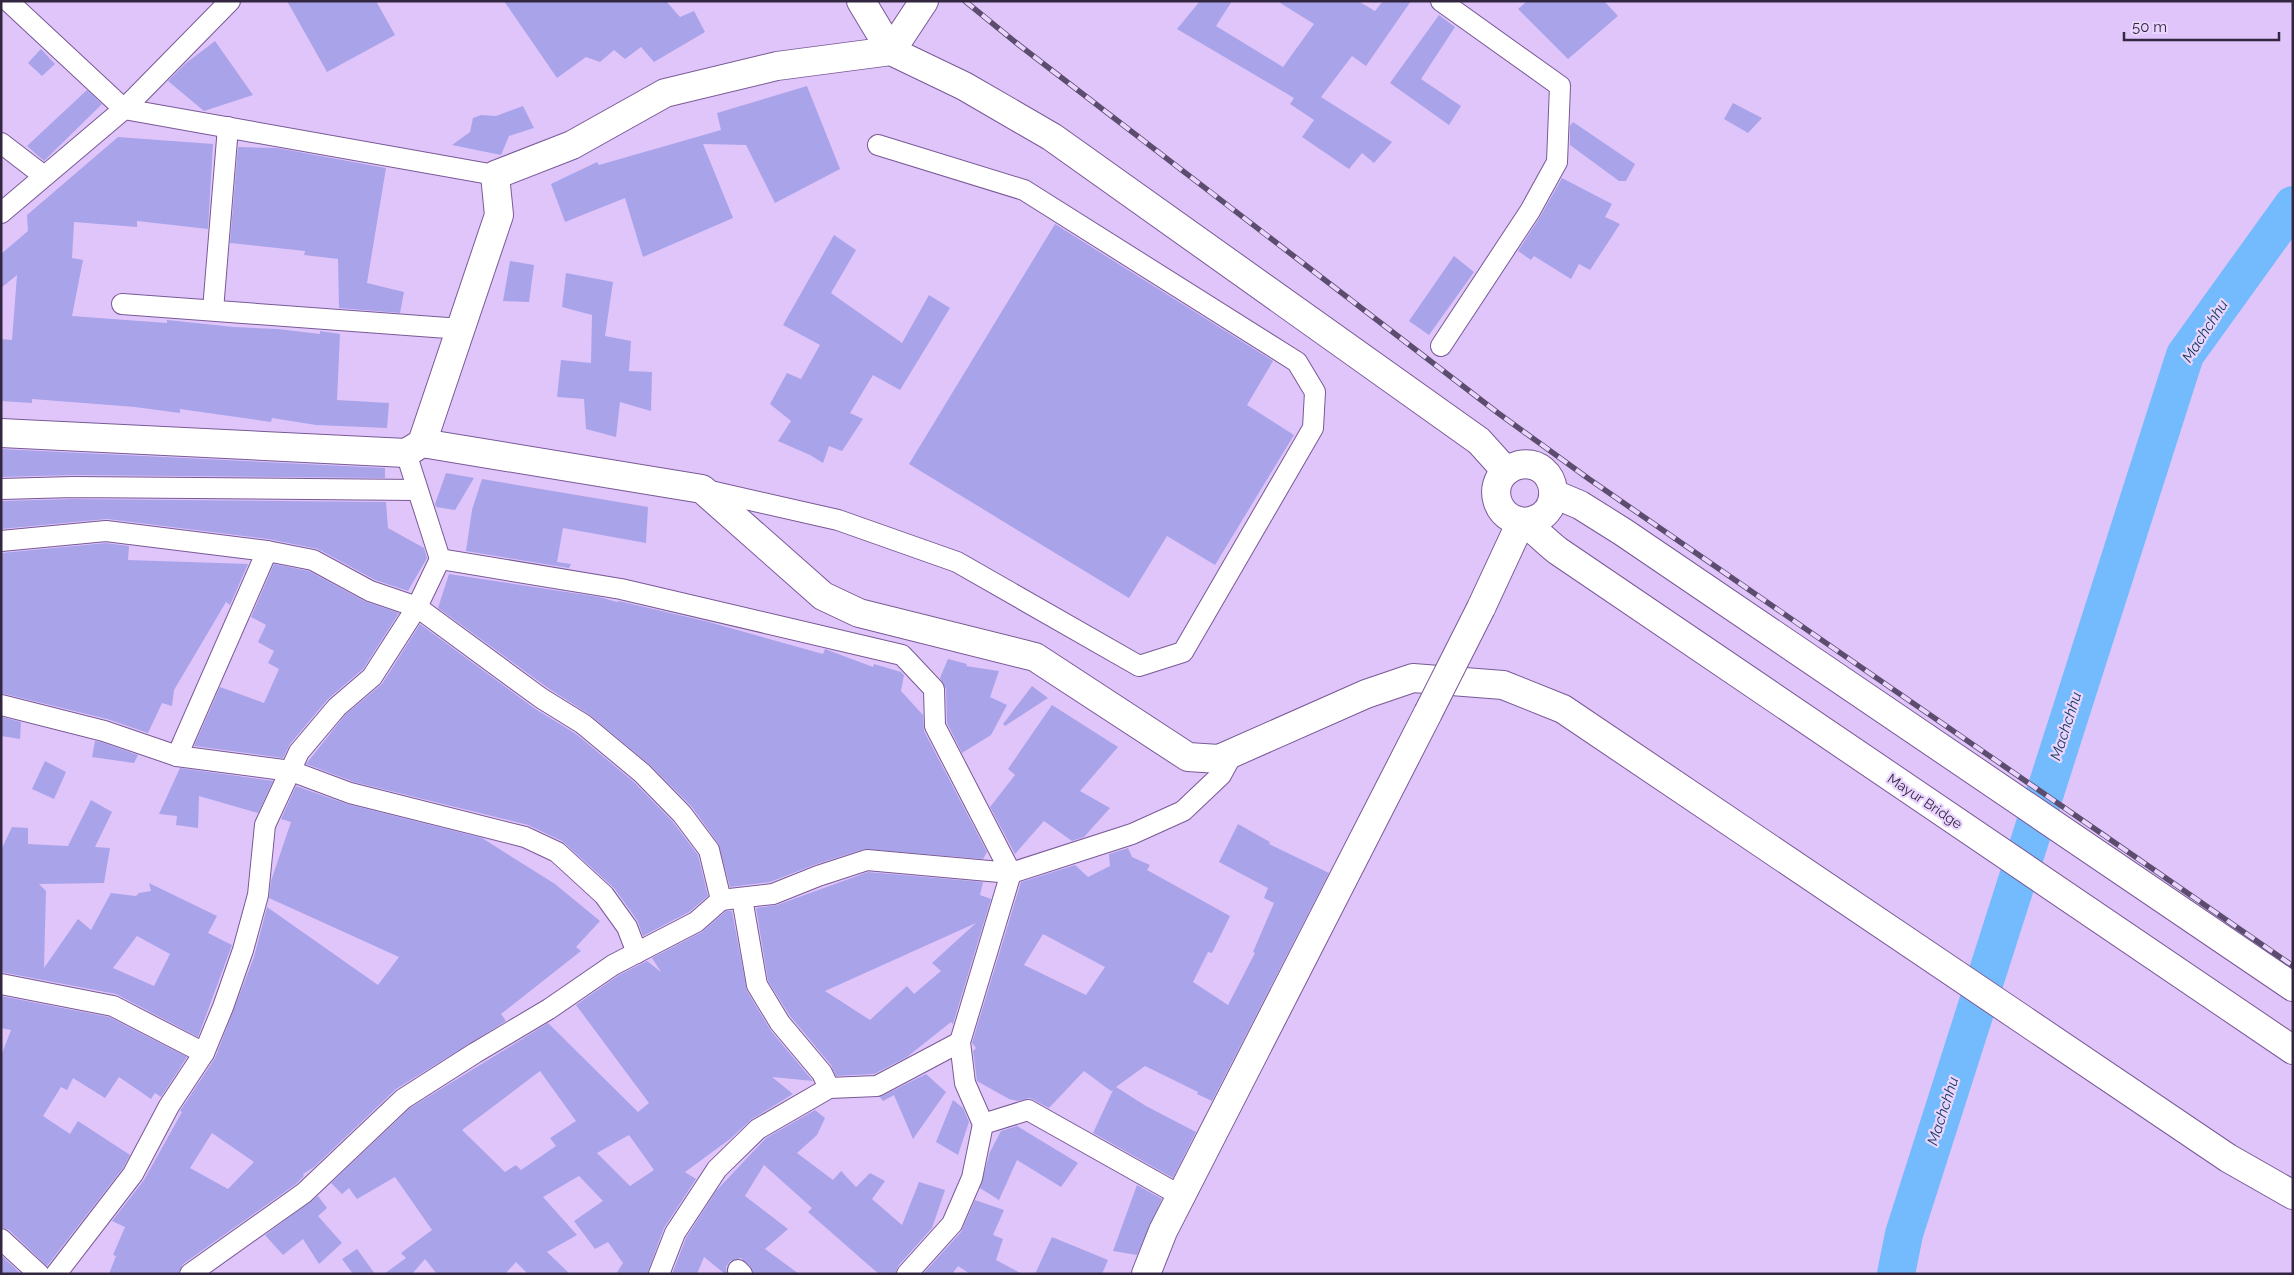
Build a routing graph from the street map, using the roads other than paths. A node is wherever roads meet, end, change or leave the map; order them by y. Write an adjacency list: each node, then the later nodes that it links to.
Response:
1 (8, 1): 7 (street)
2 (230, 1): 7 (street)
3 (861, 1): 6 (main road)
4 (924, 1): 6 (main road)
5 (1441, 1): 17 (street)
6 (891, 51): 11 (main road); 20 (main road)
7 (124, 108): 8 (street); 12 (street)
8 (228, 127): 11 (street); 15 (street)
9 (1, 143): 12 (street)
10 (878, 145): 23 (street)
11 (495, 175): 16 (main road)
12 (44, 176): 13 (street)
13 (1, 212)
14 (122, 304): 15 (street)
15 (213, 310): 16 (street)
16 (461, 329): 19 (main road)
17 (1441, 346)
18 (1, 433): 19 (main road)
19 (414, 448): 22 (street); 23 (main road)
20 (1506, 471): 24 (main road); 25 (main road)
21 (1, 490): 22 (street)
22 (417, 490): 28 (street)
23 (702, 490): 31 (main road)
24 (1554, 494): 25 (main road); 39 (main road)
25 (1522, 522): 41 (main road, Mayur Bridge); 46 (main road, bridge)
26 (1, 540): 27 (street)
27 (267, 551): 29 (street); 32 (street)
28 (440, 559): 29 (street); 34 (street)
29 (417, 607): 33 (street); 36 (street)
30 (1, 705): 32 (street)
31 (1233, 753): 34 (street); 45 (main road)
32 (177, 756): 33 (street)
33 (291, 771): 37 (street); 42 (street)
34 (1011, 873): 35 (street); 40 (street)
35 (742, 898): 36 (street); 43 (street)
36 (721, 900): 37 (street)
37 (637, 953): 50 (street)
38 (1, 984): 42 (street)
39 (2293, 987)
40 (960, 1042): 43 (street); 44 (street)
41 (2293, 1050)
42 (204, 1053): 49 (street)
43 (829, 1088): 51 (street)
44 (983, 1124): 46 (street); 52 (street)
45 (2293, 1195)
46 (1181, 1196): 53 (main road)
47 (1, 1239): 48 (street)
48 (40, 1274)
49 (56, 1274)
50 (190, 1274)
51 (659, 1274)
52 (908, 1274)
53 (1146, 1274)

